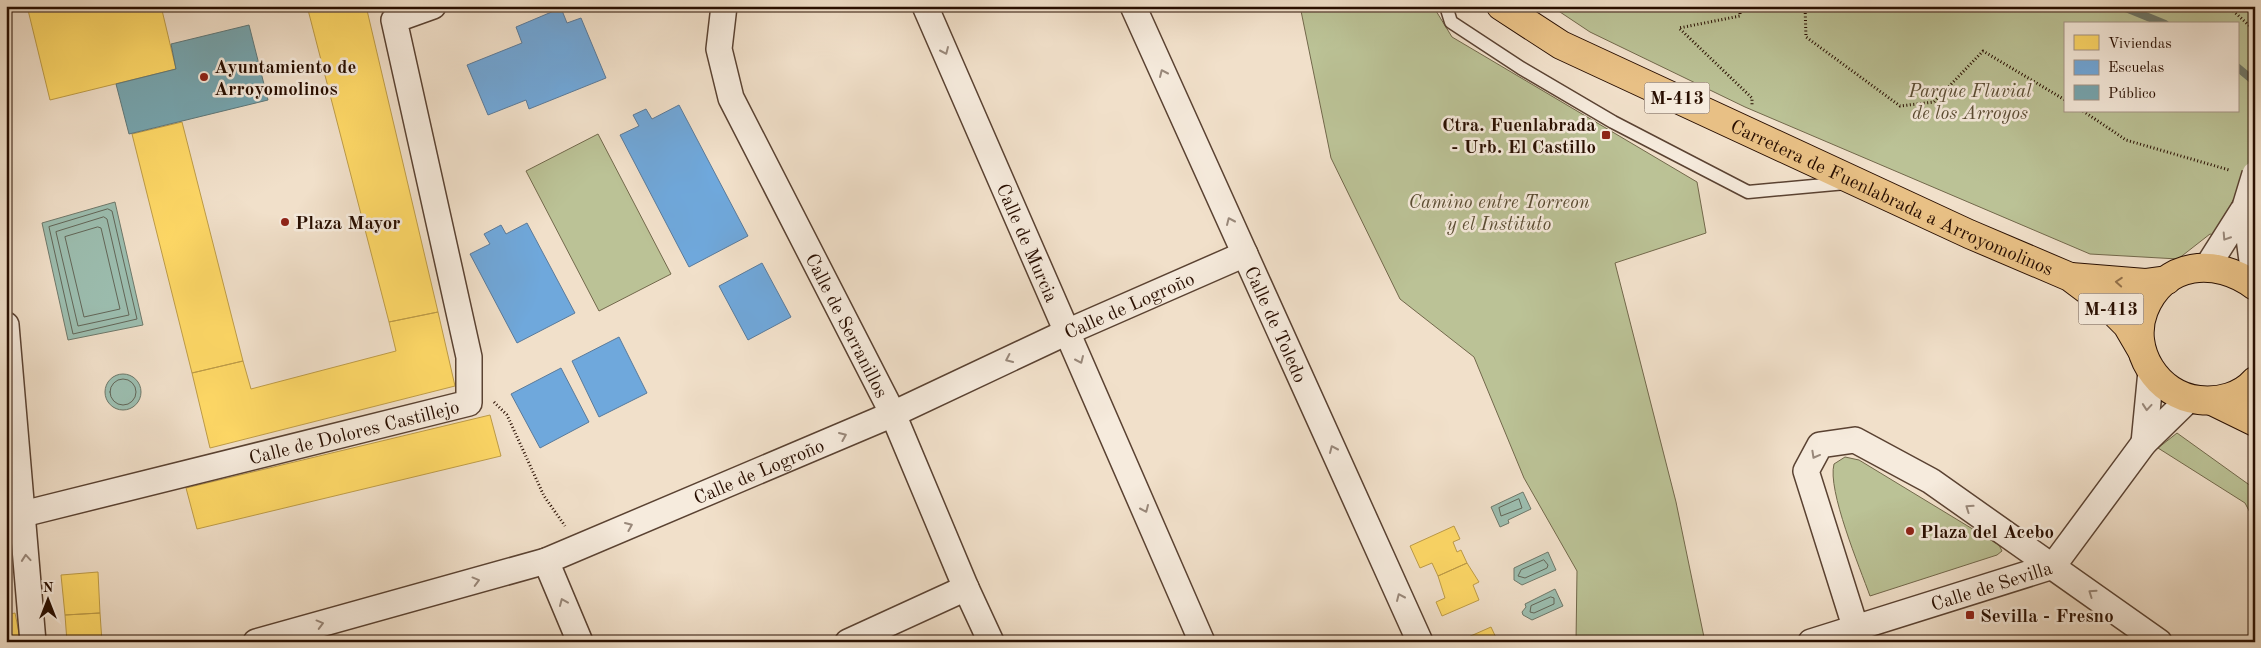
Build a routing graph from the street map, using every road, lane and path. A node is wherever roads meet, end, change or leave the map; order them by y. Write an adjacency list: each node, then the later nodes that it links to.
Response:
1 (433, 6): 25 (street, Calle de Dolores Castillejo)
2 (724, 6): 28 (street, Calle de Serranillos)
3 (926, 6): 23 (street, Calle de Murcia, one-way to 23)
4 (1133, 6): 17 (street, Calle de Toledo, one-way to 4)
5 (1446, 6): 15 (lane)
6 (1501, 6): 13 (main road, Carretera de Fuenlabrada a Arroyomolinos / M-413)
7 (1740, 6): 13 (path)
8 (1805, 6): 11 (path)
9 (2228, 6): 10 (path)
10 (2255, 31)
11 (2064, 99)
12 (2084, 112): 14 (path)
13 (1752, 133): 15 (main road, Carretera de Fuenlabrada a Arroyomolinos / M-413)
14 (2244, 172): 16 (street, bridge)
15 (1857, 182): 19 (main road, Carretera de Fuenlabrada a Arroyomolinos / M-413)
16 (2245, 207): 18 (street, one-way to 18); 21 (street)
17 (1245, 254): 23 (street, Calle de Logroño); 43 (street, Calle de Toledo, one-way to 17)
18 (2207, 267): 20 (main road, M-413); 21 (main road, M-413)
19 (2070, 277): 20 (main road, Carretera de Fuenlabrada a Arroyomolinos / M-413, one-way to 19); 24 (main road, Carretera de Fuenlabrada a Arroyomolinos / M-413)
20 (2167, 280): 24 (main road, M-413)
21 (2255, 285)
22 (6, 325): 31 (street)
23 (1067, 332): 28 (street, Calle de Logroño, one-way to 28); 42 (street, Calle de Murcia, one-way to 42)
24 (2146, 360): 27 (main road, M-413); 30 (street, one-way to 30)
25 (470, 376): 31 (street, Calle de Dolores Castillejo); 32 (path)
26 (2255, 381): 27 (main road)
27 (2201, 400): 29 (main road, M-413); 30 (street, Calle de Sevilla)
28 (893, 414): 32 (street, Calle de Logroño, one-way to 28); 35 (street, Calle de Serranillos)
29 (2255, 422)
30 (2144, 443): 34 (street, Calle de Sevilla)
31 (23, 514): 37 (street, one-way to 31)
32 (579, 548): 33 (street, Calle de Logroño)
33 (546, 561): 38 (street, Calle de Logroño, one-way to 33); 39 (street, one-way to 33)
34 (2053, 566): 36 (street, Calle de Sevilla); 36 (street, one-way to 36); 45 (street, one-way to 34)
35 (966, 588): 40 (street); 41 (street, Calle de Serranillos)
36 (1858, 634): 44 (street, Calle de Sevilla)
37 (33, 642)
38 (256, 642)
39 (580, 642)
40 (848, 642)
41 (991, 642)
42 (1202, 642)
43 (1420, 642)
44 (1811, 642)
45 (2160, 642)

